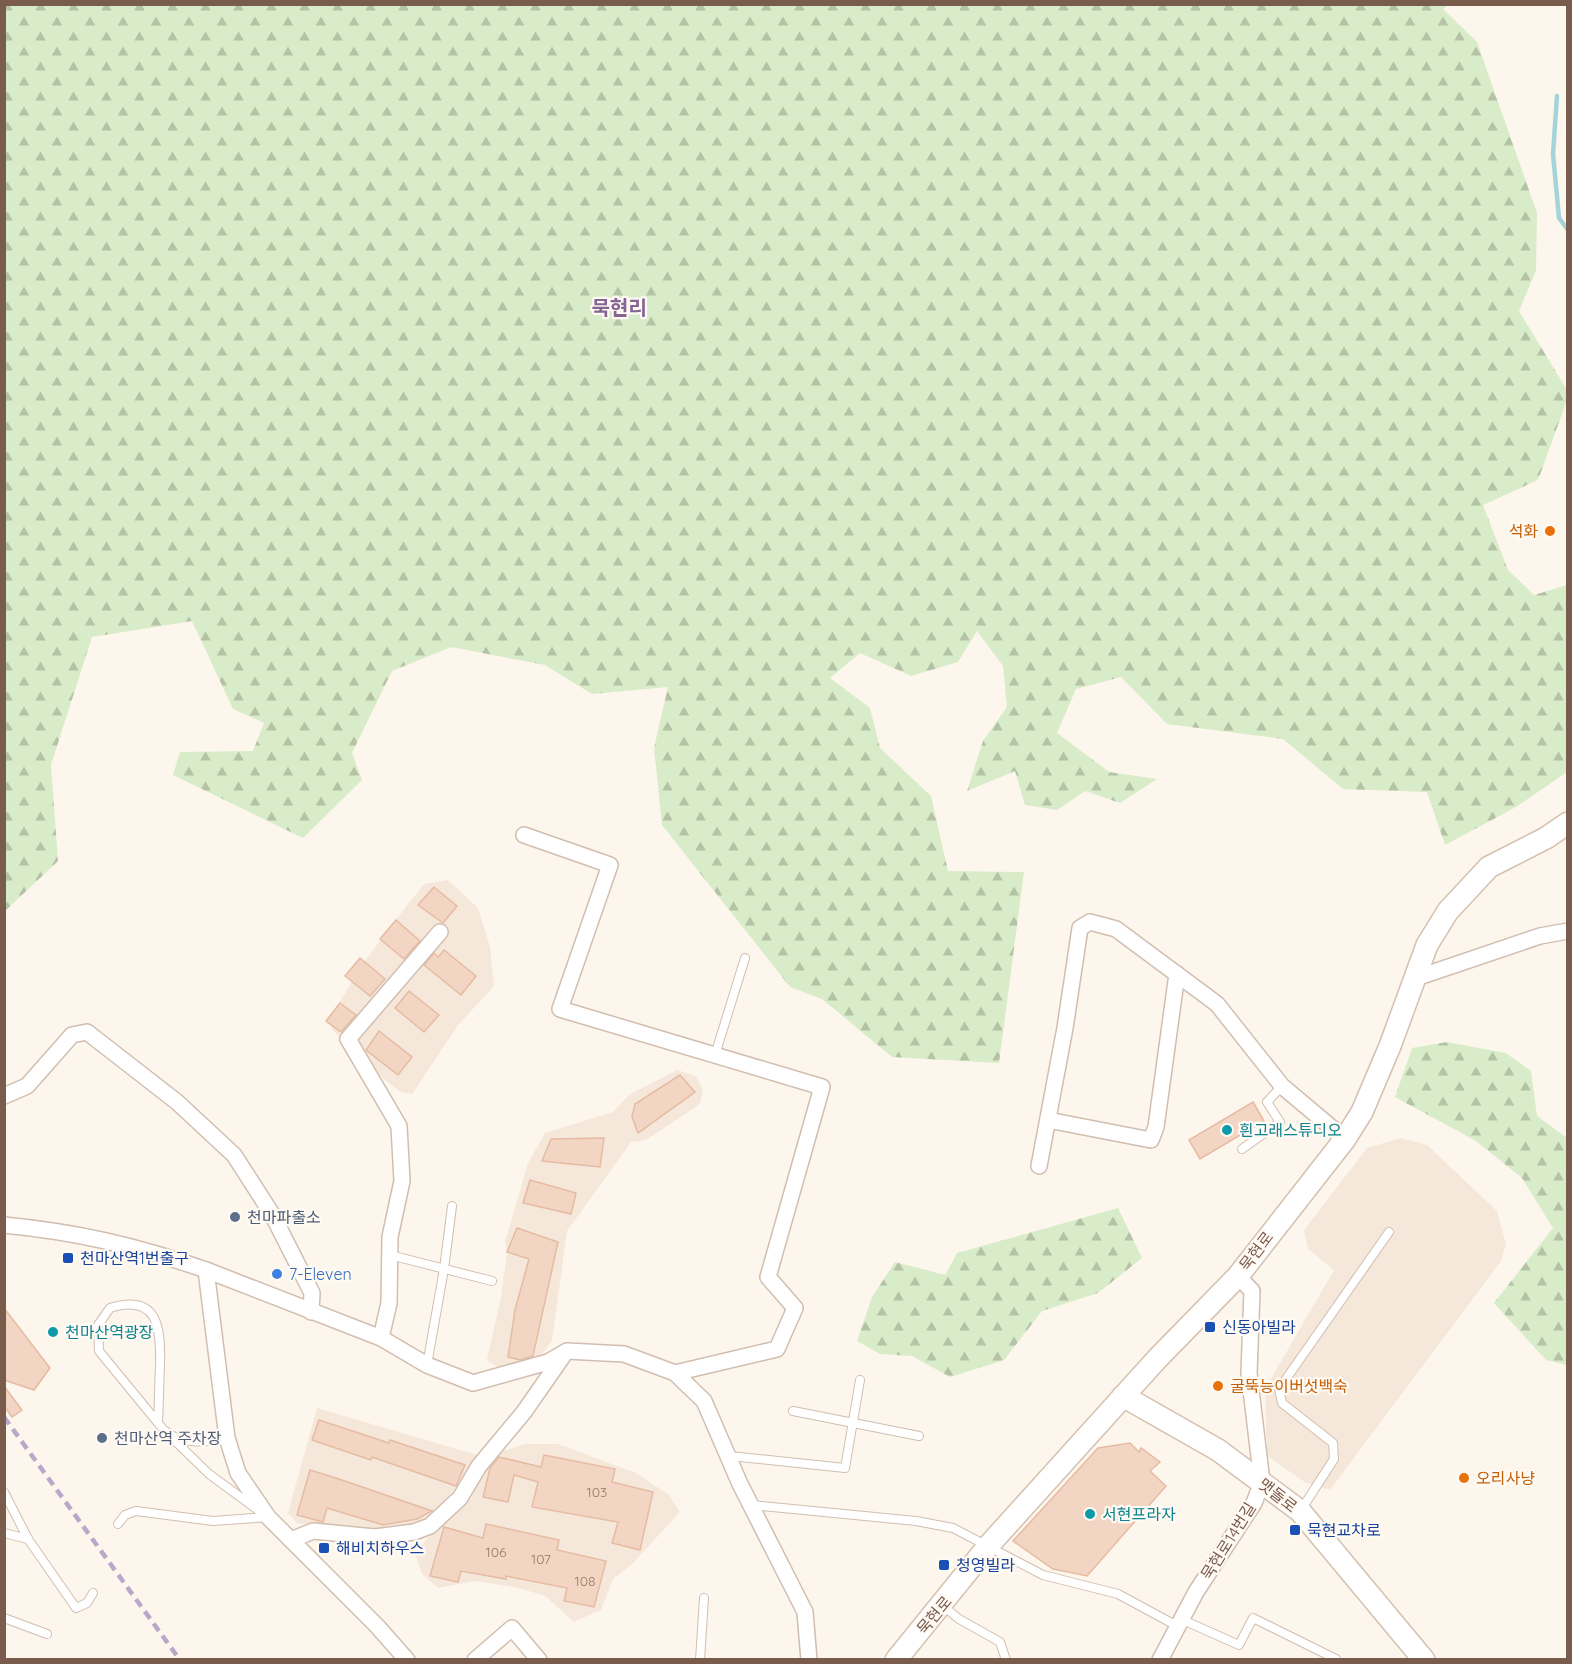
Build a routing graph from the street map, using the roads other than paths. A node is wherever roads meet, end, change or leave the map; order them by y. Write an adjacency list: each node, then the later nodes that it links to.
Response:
1 (1568, 823): 7 (street, 묵현로)
2 (524, 834): 8 (street)
3 (1568, 931): 7 (street)
4 (440, 932): 18 (street)
5 (745, 958): 8 (lane)
6 (1177, 974): 9 (street); 11 (street); 11 (street)
7 (1416, 978): 12 (street, 묵현로)
8 (715, 1055): 27 (street)
9 (1282, 1086): 12 (street); 13 (lane)
10 (4, 1096): 23 (street)
11 (1048, 1120): 14 (street)
12 (1345, 1139): 21 (street, 묵현로)
13 (1242, 1149)
14 (1038, 1166)
15 (452, 1206): 19 (lane)
16 (4, 1225): 20 (street)
17 (1389, 1232): 40 (lane)
18 (390, 1255): 19 (lane); 24 (street)
19 (444, 1269): 22 (lane); 26 (lane)
20 (206, 1270): 23 (street); 35 (street)
21 (1238, 1276): 29 (street, 묵현로); 37 (street, 묵현로14번길)
22 (492, 1281)
23 (311, 1312): 24 (street)
24 (381, 1338): 26 (street)
25 (567, 1351): 26 (street); 27 (street); 45 (street)
26 (427, 1365)
27 (675, 1373): 36 (street)
28 (860, 1380): 32 (lane)
29 (1123, 1396): 37 (street, 맷돌로); 46 (street, 묵현로)
30 (793, 1411): 32 (lane)
31 (158, 1422): 31 (lane); 33 (lane)
32 (853, 1422): 34 (lane); 36 (lane)
33 (170, 1436): 35 (lane); 41 (lane)
34 (919, 1437)
35 (227, 1438): 41 (street)
36 (730, 1456): 39 (street)
37 (1262, 1482): 40 (street, 맷돌로); 51 (street, 묵현로14번길)
38 (4, 1492): 44 (lane)
39 (751, 1505): 46 (lane); 57 (street)
40 (1300, 1511): 62 (street, 맷돌로)
41 (268, 1517): 42 (lane); 45 (street)
42 (118, 1524)
43 (4, 1533): 44 (lane)
44 (28, 1539): 47 (lane)
45 (291, 1540): 53 (street)
46 (989, 1545): 49 (street, 묵현로); 51 (lane)
47 (93, 1593)
48 (704, 1598): 56 (lane)
49 (942, 1605): 58 (street, 묵현로); 59 (lane)
50 (4, 1618): 52 (lane)
51 (1181, 1623): 60 (street, 묵현로14번길); 61 (lane)
52 (47, 1634)
53 (406, 1659)
54 (475, 1659): 55 (street)
55 (540, 1659)
56 (700, 1659)
57 (809, 1659)
58 (896, 1659)
59 (1006, 1659)
60 (1160, 1659)
61 (1336, 1659)
62 (1424, 1659)

